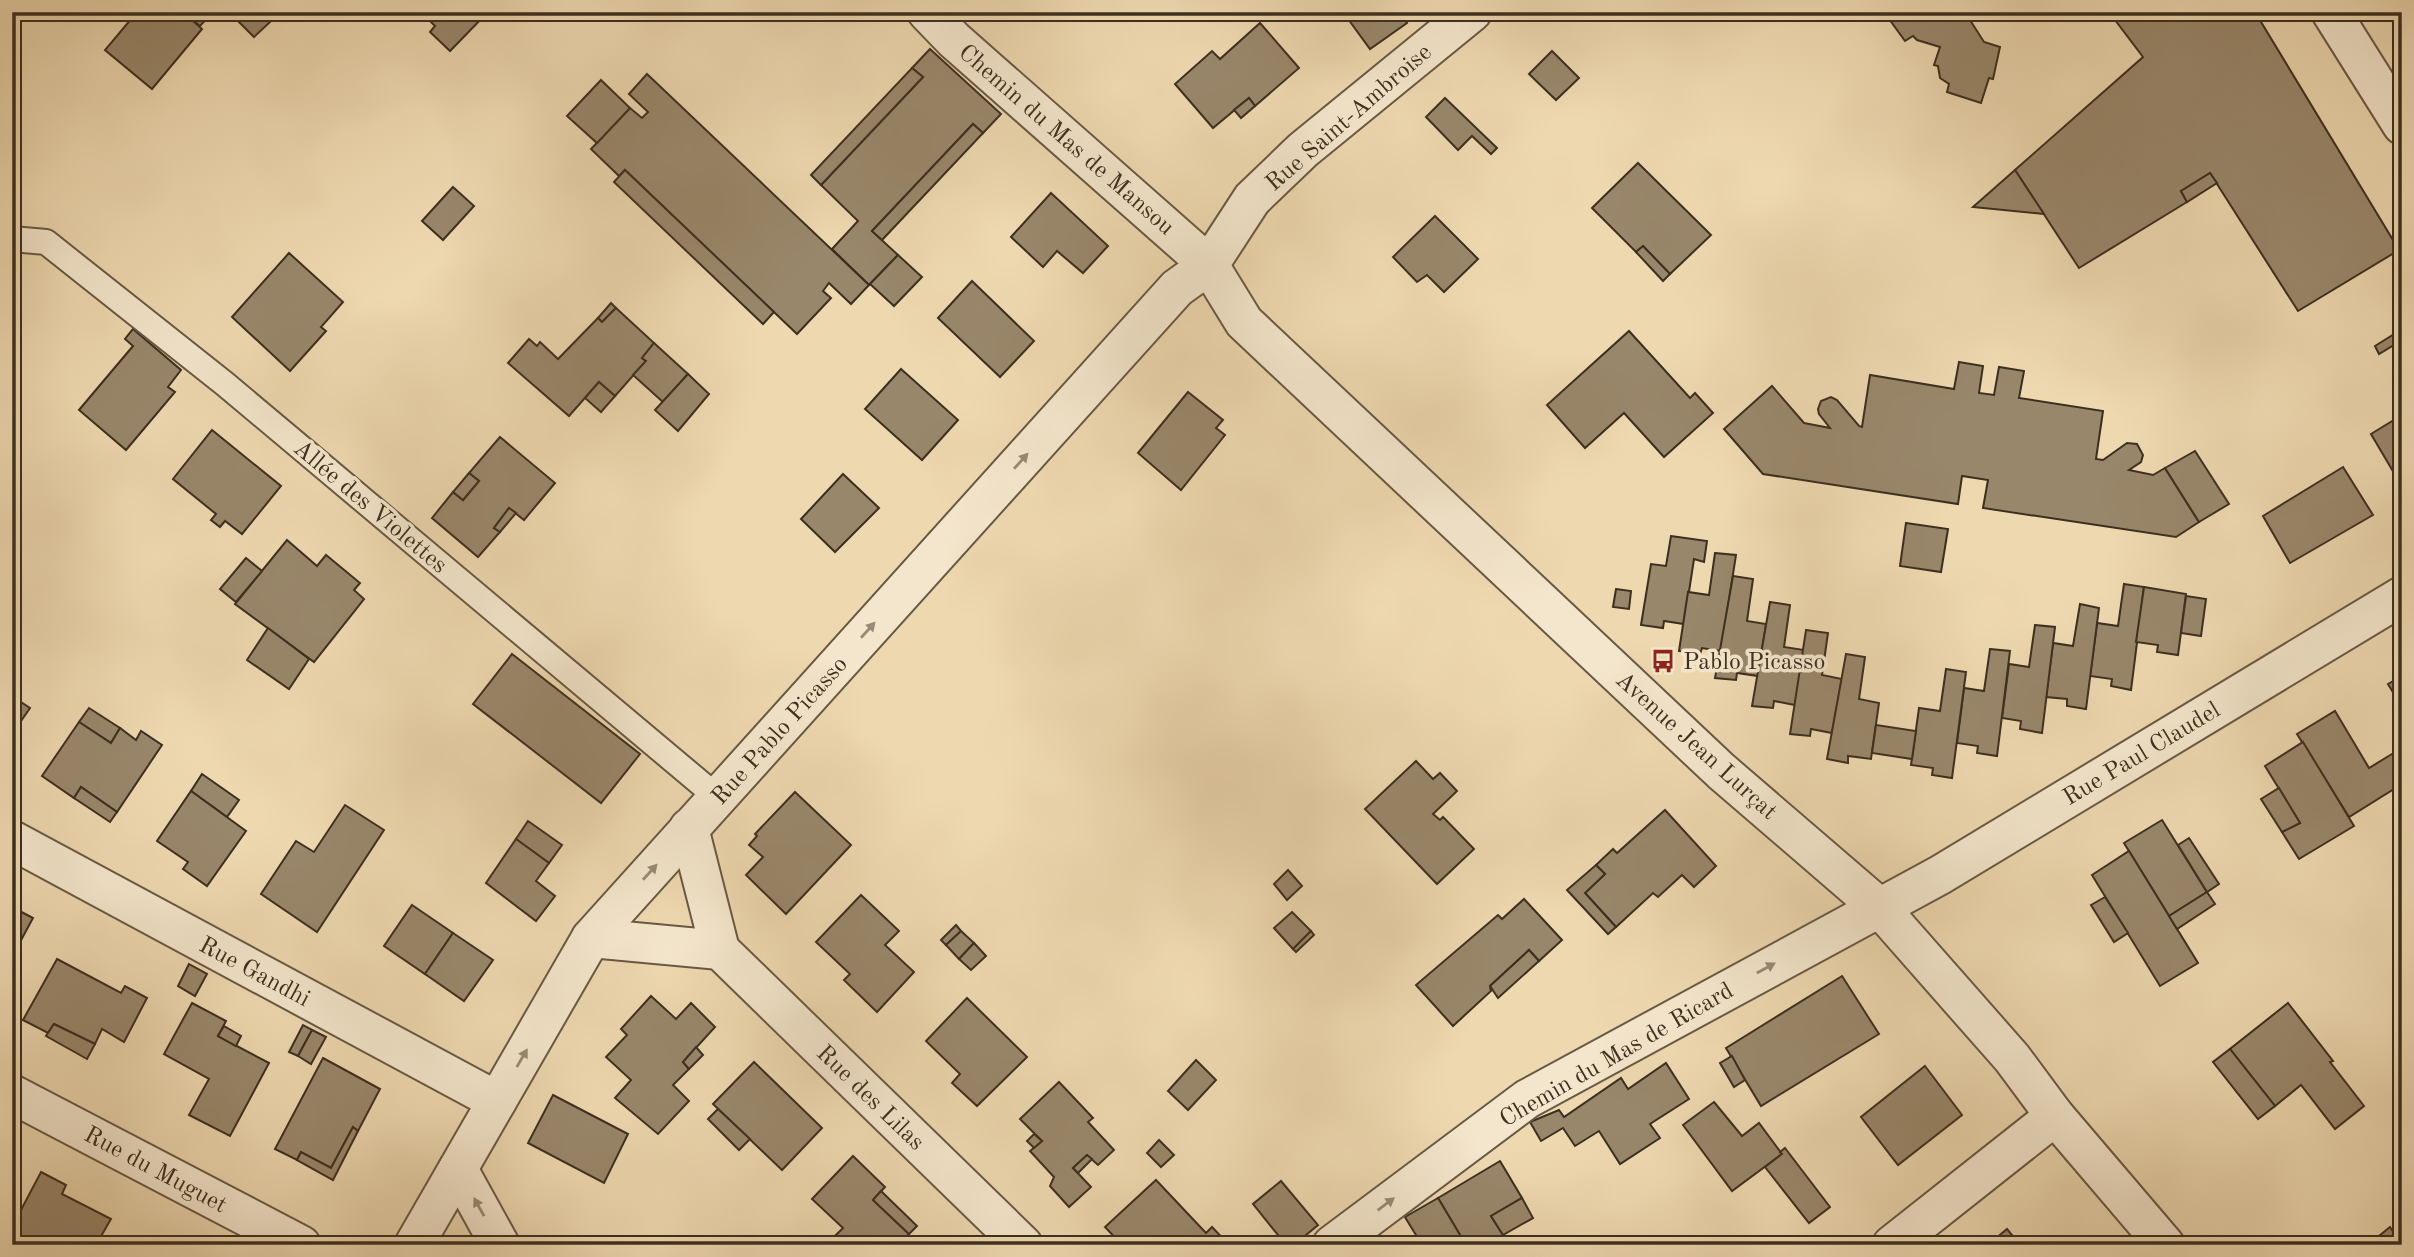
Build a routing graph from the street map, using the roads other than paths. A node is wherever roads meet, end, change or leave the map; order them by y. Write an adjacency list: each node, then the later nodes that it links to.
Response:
1 (926, 12): 6 (street, Chemin du Mas de Mansou)
2 (1472, 12): 6 (street, Rue Saint-Ambroise)
3 (2331, 12): 4 (street)
4 (2402, 125)
5 (12, 239): 8 (lane, Allée des Violettes)
6 (1209, 265): 8 (street, Rue Pablo Picasso, one-way to 6); 11 (street, Avenue Jean Lurçat)
7 (2402, 596): 11 (street, Rue Paul Claudel)
8 (717, 797): 9 (street, Rue Pablo Picasso)
9 (689, 828): 12 (street, Rue Pablo Picasso, one-way to 9); 13 (street)
10 (12, 840): 15 (street, Rue Gandhi)
11 (1880, 908): 16 (street, Avenue Jean Lurçat); 22 (street, Chemin du Mas de Ricard, one-way to 11)
12 (591, 938): 13 (street); 15 (street, Rue Pablo Picasso, one-way to 12)
13 (720, 950): 21 (street, Rue des Lilas)
14 (12, 1094): 18 (street, Rue du Muguet)
15 (497, 1101): 17 (street, Rue Pablo Picasso)
16 (2055, 1116): 23 (street); 24 (street, Avenue Jean Lurçat)
17 (458, 1169): 19 (street, Rue Pablo Picasso); 20 (street, one-way to 17)
18 (301, 1245)
19 (414, 1245)
20 (500, 1245)
21 (1023, 1245)
22 (1332, 1245)
23 (1892, 1245)
24 (2165, 1245)

